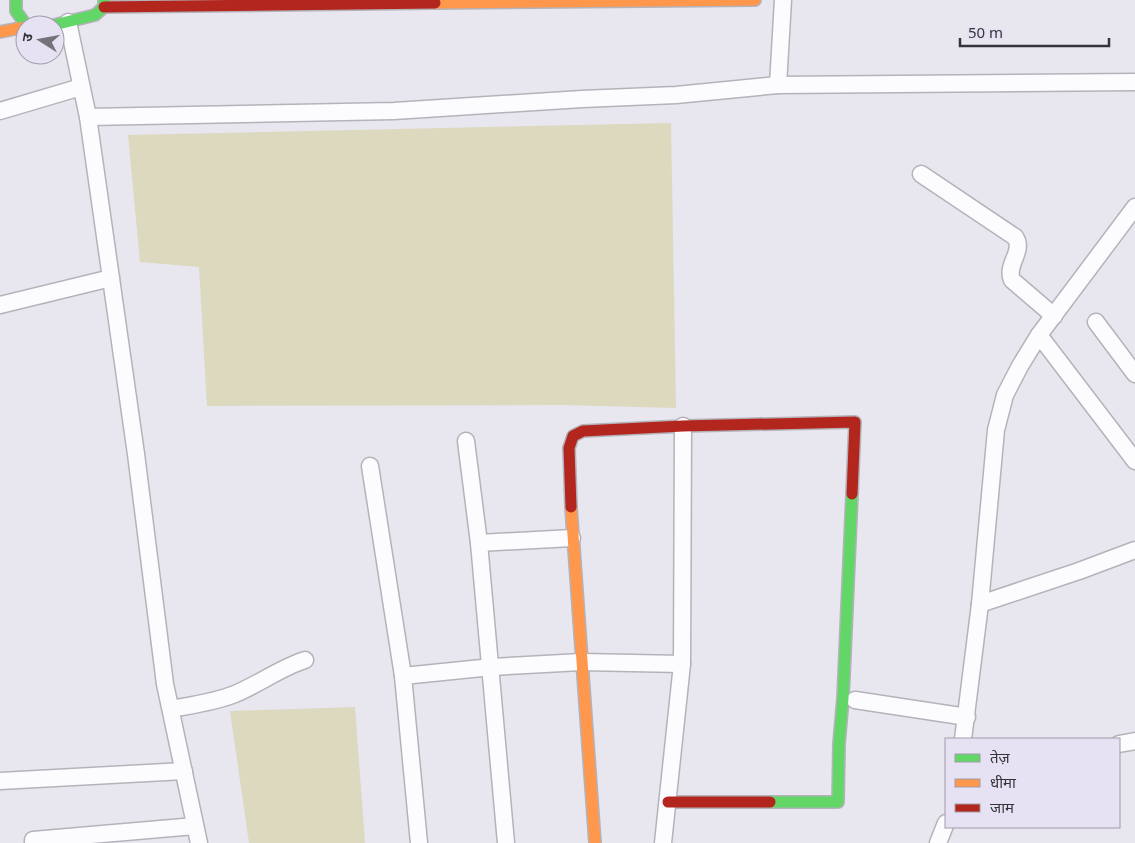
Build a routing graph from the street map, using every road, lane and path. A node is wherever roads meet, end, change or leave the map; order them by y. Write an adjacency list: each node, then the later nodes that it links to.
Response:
1 (16, 0): 5 (street)
2 (755, 0): 4 (street)
3 (783, 0): 11 (street)
4 (104, 3): 6 (street)
5 (17, 15)
6 (65, 22)
7 (15, 29): 8 (street)
8 (0, 32)
9 (65, 36): 12 (street)
10 (1135, 82): 11 (street)
11 (778, 85): 14 (street)
12 (81, 87): 13 (street); 14 (street)
13 (0, 110)
14 (88, 117): 17 (street)
15 (921, 174): 19 (street)
16 (1133, 216): 19 (street)
17 (111, 278): 18 (street); 37 (street)
18 (0, 305)
19 (1054, 316): 21 (street)
20 (1096, 322): 22 (street)
21 (1039, 335): 25 (street); 30 (street)
22 (1134, 370)
23 (683, 426): 27 (street); 33 (street); 44 (street)
24 (466, 440): 28 (street)
25 (1135, 461)
26 (370, 466): 35 (street)
27 (572, 538): 28 (street); 32 (street)
28 (479, 543): 34 (street)
29 (1135, 550): 30 (street)
30 (980, 604): 38 (street)
31 (305, 660): 37 (street)
32 (581, 662): 33 (street); 34 (street); 51 (street)
33 (682, 664): 44 (street)
34 (492, 667): 35 (street); 50 (street)
35 (403, 676): 49 (street)
36 (855, 700): 38 (street)
37 (171, 709): 42 (street)
38 (967, 716): 39 (street)
39 (963, 738)
40 (1135, 741): 41 (street)
41 (1120, 744)
42 (184, 771): 43 (street); 45 (street)
43 (0, 781)
44 (668, 802): 52 (street)
45 (195, 826): 47 (street); 48 (street)
46 (945, 826): 53 (street)
47 (33, 843)
48 (199, 843)
49 (419, 843)
50 (506, 843)
51 (595, 843)
52 (663, 843)
53 (938, 843)

